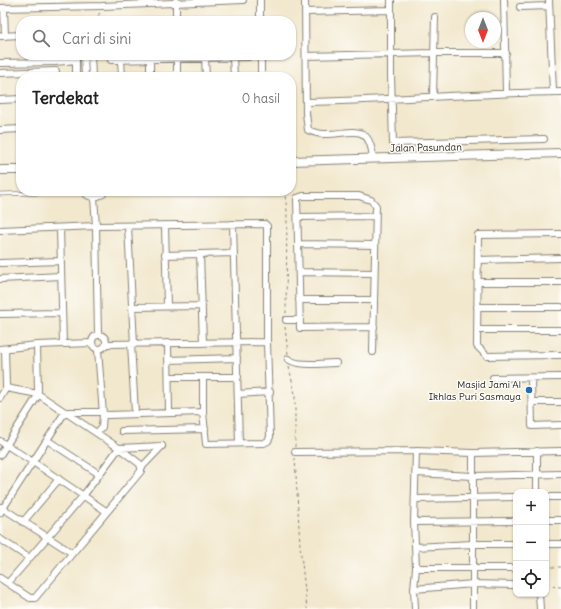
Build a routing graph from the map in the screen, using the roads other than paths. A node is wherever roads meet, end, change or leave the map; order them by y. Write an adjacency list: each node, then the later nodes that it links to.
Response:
1 (15, 0): 18 (street)
2 (44, 0): 15 (street)
3 (243, 0): 9 (street)
4 (260, 0): 22 (street)
5 (305, 0): 20 (street)
6 (391, 0): 19 (street)
7 (504, 0): 27 (street)
8 (204, 1): 9 (street); 11 (street)
9 (231, 1)
10 (148, 2): 11 (street); 12 (street)
11 (176, 2): 21 (street)
12 (120, 3): 14 (street)
13 (549, 3): 16 (street); 55 (street)
14 (99, 4): 15 (street)
15 (44, 7): 18 (street)
16 (520, 7)
17 (2, 8): 18 (street); 25 (street)
18 (16, 8)
19 (391, 10): 20 (street); 28 (street)
20 (305, 12): 29 (street)
21 (176, 16)
22 (260, 16)
23 (435, 17): 26 (street)
24 (16, 35): 25 (street)
25 (3, 36)
26 (434, 53): 27 (street); 28 (street); 58 (street)
27 (506, 53): 57 (street)
28 (391, 54): 29 (street); 61 (street)
29 (306, 56): 62 (street)
30 (76, 60): 44 (street)
31 (76, 60): 41 (street)
32 (84, 60): 45 (street)
33 (91, 60): 46 (street)
34 (111, 60): 35 (street)
35 (121, 60): 47 (street)
36 (150, 60): 48 (street)
37 (177, 60): 49 (street)
38 (205, 60): 50 (street)
39 (234, 60): 51 (street)
40 (261, 60): 52 (street)
41 (55, 62): 42 (street); 43 (street)
42 (0, 63)
43 (56, 72)
44 (76, 72)
45 (86, 72)
46 (92, 72)
47 (122, 72)
48 (150, 72)
49 (177, 72)
50 (206, 72)
51 (234, 72)
52 (261, 72)
53 (0, 73): 54 (street)
54 (16, 73)
55 (553, 92): 56 (street); 57 (street)
56 (561, 92)
57 (506, 93): 58 (street)
58 (433, 96): 61 (street)
59 (0, 100): 60 (street)
60 (16, 100)
61 (392, 100): 62 (street); 65 (street)
62 (306, 102): 67 (street)
63 (16, 129): 64 (street)
64 (0, 130)
65 (544, 139)
66 (561, 153): 67 (street, Jalan Pasundan)
67 (373, 158): 68 (street, Jalan Pasundan)
68 (296, 160)
69 (0, 170): 70 (street)
70 (16, 170)
71 (16, 193): 72 (lane)
72 (0, 194)
73 (88, 196): 75 (street)
74 (97, 196): 75 (street)
75 (94, 197): 80 (street)
76 (375, 216): 77 (street); 77 (street); 86 (street)
77 (298, 217): 85 (street)
78 (233, 224): 79 (street); 87 (street); 116 (street)
79 (165, 225): 81 (street); 89 (street)
80 (96, 226): 81 (street); 82 (street); 114 (street)
81 (128, 226): 102 (street)
82 (60, 228): 83 (street); 92 (street)
83 (0, 230)
84 (561, 234): 91 (street)
85 (298, 244): 86 (street); 94 (street)
86 (375, 245): 95 (street)
87 (234, 253): 88 (street); 115 (street)
88 (200, 254): 89 (street); 104 (street)
89 (165, 255): 103 (street)
90 (561, 258): 91 (street)
91 (478, 260): 98 (street)
92 (60, 261): 93 (street); 96 (street)
93 (0, 263)
94 (299, 272): 95 (street); 100 (street)
95 (374, 273): 101 (street)
96 (61, 276): 97 (street); 107 (street)
97 (0, 279)
98 (478, 282): 99 (street); 105 (street)
99 (561, 282)
100 (299, 300): 101 (street); 110 (street)
101 (374, 300): 111 (street)
102 (132, 306): 103 (street); 122 (street)
103 (167, 306): 104 (street)
104 (202, 306): 119 (street)
105 (478, 307): 106 (street); 112 (street)
106 (561, 307)
107 (62, 313): 108 (street); 120 (street)
108 (0, 314)
109 (286, 320): 110 (street)
110 (300, 320): 111 (street)
111 (374, 327): 126 (street)
112 (477, 330): 113 (street); 127 (street)
113 (561, 330)
114 (98, 335): 117 (street); 121 (street)
115 (237, 342): 116 (street); 119 (street); 128 (street)
116 (267, 342): 140 (street)
117 (91, 343): 120 (street); 125 (street)
118 (168, 343): 119 (street); 122 (street); 130 (street)
119 (203, 343)
120 (63, 344): 123 (street)
121 (106, 344): 122 (street); 125 (street)
122 (133, 344): 150 (street)
123 (37, 345): 124 (street); 141 (street)
124 (3, 349): 136 (street)
125 (98, 350): 148 (street)
126 (373, 352)
127 (561, 355)
128 (237, 358): 130 (street); 134 (street)
129 (288, 359): 131 (street)
130 (168, 360): 132 (street)
131 (336, 363)
132 (169, 377): 133 (street); 149 (street)
133 (203, 377): 134 (street); 147 (street)
134 (238, 377): 142 (street)
135 (561, 377): 138 (street)
136 (3, 378): 139 (street)
137 (493, 378): 138 (street)
138 (531, 378): 144 (street)
139 (6, 388): 141 (street); 143 (street)
140 (270, 392): 142 (street); 157 (street)
141 (38, 394): 146 (street); 158 (street)
142 (238, 394): 157 (street)
143 (0, 398)
144 (532, 402): 145 (street); 151 (street)
145 (561, 402)
146 (65, 412): 148 (street); 154 (street); 155 (street)
147 (203, 412): 149 (street); 152 (street)
148 (103, 413): 150 (street); 154 (street)
149 (169, 413): 150 (street)
150 (136, 414)
151 (561, 425)
152 (205, 429): 153 (street); 157 (street)
153 (122, 431)
154 (97, 433): 159 (street)
155 (47, 440): 166 (street); 169 (street)
156 (0, 441): 158 (street)
157 (239, 443)
158 (6, 445): 165 (street); 166 (street)
159 (119, 448): 167 (street); 167 (street); 169 (street)
160 (416, 451): 162 (street); 164 (street); 168 (street)
161 (561, 451): 163 (street)
162 (295, 452)
163 (537, 452): 164 (street); 171 (street)
164 (473, 453): 172 (street)
165 (0, 455)
166 (33, 462): 173 (street); 181 (street)
167 (141, 468): 182 (street)
168 (416, 473): 172 (street); 180 (street)
169 (99, 474): 175 (street)
170 (561, 474): 171 (street)
171 (537, 475): 172 (street); 174 (street)
172 (473, 476): 179 (street)
173 (59, 479): 175 (street); 187 (street)
174 (537, 489)
175 (83, 496): 182 (street); 189 (street)
176 (561, 496): 178 (street)
177 (513, 497): 179 (street)
178 (549, 497)
179 (473, 498): 180 (street); 185 (street)
180 (415, 499): 188 (street)
181 (1, 510): 187 (street)
182 (106, 511): 196 (street)
183 (549, 520): 184 (street)
184 (561, 520)
185 (473, 521): 186 (street); 188 (street); 191 (street)
186 (513, 521)
187 (23, 522): 189 (street)
188 (414, 522): 195 (street)
189 (47, 537): 196 (street); 197 (street)
190 (0, 539): 197 (street)
191 (472, 544): 192 (street); 195 (street); 199 (street)
192 (513, 544)
193 (549, 544): 194 (street)
194 (561, 544)
195 (415, 547): 198 (street)
196 (72, 553): 202 (street)
197 (29, 558): 202 (street)
198 (416, 568): 199 (street); 205 (street)
199 (473, 568): 200 (street); 203 (street)
200 (513, 568)
201 (0, 578): 202 (street)
202 (8, 583)
203 (473, 584): 204 (street); 205 (street); 208 (street)
204 (513, 585)
205 (414, 589): 207 (street)
206 (539, 597): 209 (street)
207 (415, 609)
208 (473, 609)
209 (540, 609)

